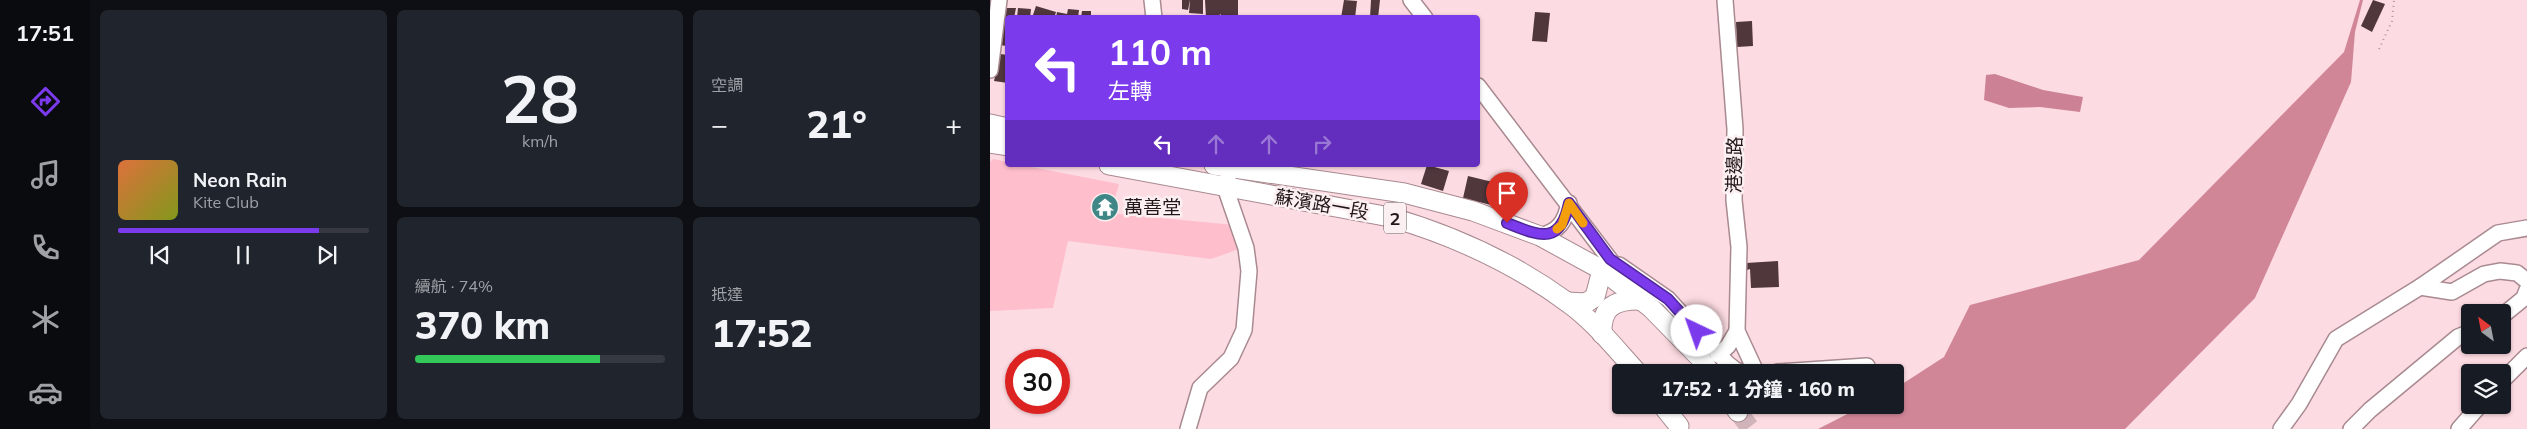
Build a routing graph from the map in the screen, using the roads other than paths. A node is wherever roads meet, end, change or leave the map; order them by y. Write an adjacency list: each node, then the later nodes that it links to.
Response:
1 (990, 0): 2 (street)
2 (994, 0)
3 (998, 0): 9 (street)
4 (1152, 0): 7 (street)
5 (1411, 0): 8 (street)
6 (1725, 0): 29 (street, 港邊路)
7 (1154, 15)
8 (1423, 15)
9 (990, 70)
10 (1480, 89): 19 (street)
11 (990, 124): 12 (main road)
12 (1005, 127)
13 (990, 143): 14 (main road)
14 (1005, 146)
15 (1120, 167): 18 (main road, 蘇濱路一段 / 2)
16 (1222, 167): 18 (street)
17 (1229, 167): 21 (main road, 蘇濱路一段 / 2)
18 (1224, 186): 27 (main road, 蘇濱路一段 / 2); 42 (street)
19 (1569, 203): 21 (street); 22 (street)
20 (2527, 228): 24 (street)
21 (1540, 236): 22 (main road, 蘇濱路一段 / 2)
22 (1606, 265): 26 (main road, 蘇濱路一段 / 2); 27 (main road); 32 (street)
23 (2527, 281): 24 (street)
24 (2420, 287): 43 (street)
25 (2527, 290): 28 (street)
26 (1639, 300): 30 (main road); 35 (main road, 蘇濱路一段 / 2)
27 (1567, 302): 30 (main road, 蘇濱路一段 / 2)
28 (2511, 309)
29 (1737, 331): 32 (street); 37 (street)
30 (1602, 334): 34 (main road, 蘇濱路一段 / 2)
31 (2461, 336): 44 (street)
32 (1718, 355): 36 (street)
33 (2527, 356): 38 (street)
34 (1630, 364)
35 (1704, 364)
36 (1729, 364)
37 (1752, 364)
38 (2511, 372)
39 (1669, 414): 41 (main road)
40 (2472, 414): 45 (street)
41 (1679, 426)
42 (1188, 429)
43 (2281, 429)
44 (2351, 429)
45 (2459, 429)

